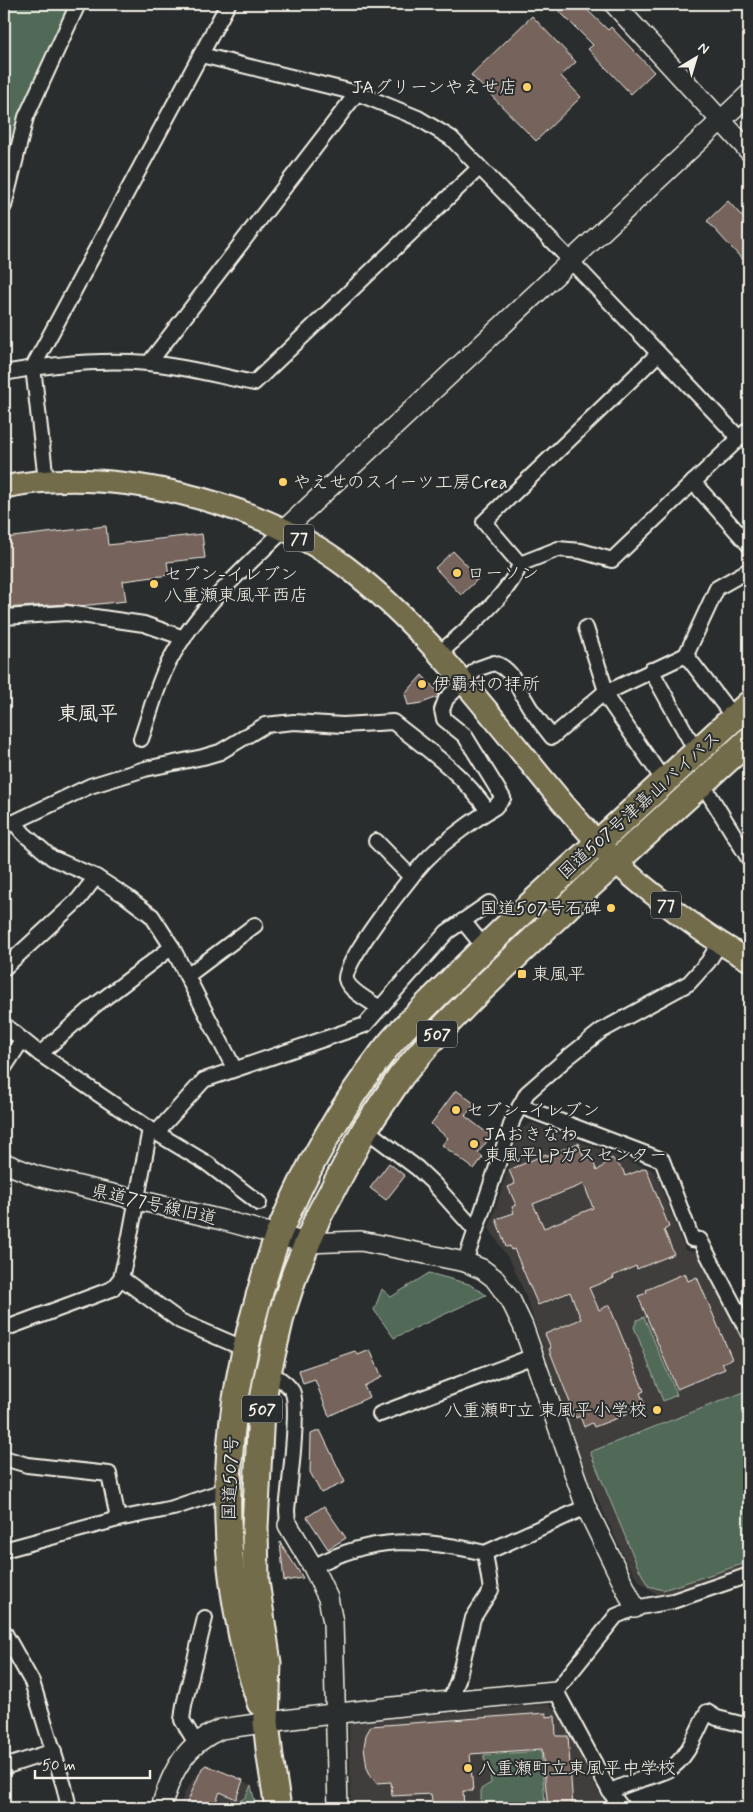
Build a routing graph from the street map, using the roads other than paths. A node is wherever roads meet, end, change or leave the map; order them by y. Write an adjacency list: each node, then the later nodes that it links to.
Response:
1 (78, 4): 10 (street)
2 (228, 4): 4 (street)
3 (614, 4): 7 (street)
4 (201, 55): 5 (street); 14 (street)
5 (356, 93): 9 (street); 13 (street)
6 (749, 94): 7 (street)
7 (720, 122): 8 (street); 11 (street)
8 (749, 151)
9 (480, 168): 11 (street); 13 (street)
10 (4, 206)
11 (571, 261): 12 (street); 20 (street)
12 (658, 354): 16 (street); 22 (street)
13 (149, 363): 14 (street)
14 (33, 367): 15 (street); 17 (street)
15 (4, 373)
16 (744, 434): 18 (street)
17 (46, 480): 19 (main road, 77); 20 (main road, 77)
18 (693, 482): 21 (street); 22 (street)
19 (4, 487)
20 (284, 530): 26 (street); 27 (main road, 77)
21 (749, 545)
22 (520, 564): 27 (street)
23 (749, 570): 28 (street)
24 (4, 617): 26 (street)
25 (586, 628): 31 (street)
26 (184, 638): 33 (street)
27 (439, 654): 30 (main road, 77)
28 (686, 655): 29 (street); 32 (street)
29 (651, 670): 31 (street); 35 (street)
30 (464, 681): 31 (street); 38 (street); 41 (main road, 77)
31 (606, 691): 36 (street)
32 (742, 711): 35 (highway, 国道507号津嘉山バイパス / 507)
33 (141, 739)
34 (749, 740): 37 (highway, 国道507号津嘉山バイパス / 507)
35 (697, 753): 36 (highway, 国道507号津嘉山バイパス / 507)
36 (664, 781): 41 (highway, 国道507号津嘉山バイパス / 507)
37 (702, 783): 42 (street); 43 (highway, 国道507号津嘉山バイパス / 507)
38 (488, 811): 39 (street); 45 (street)
39 (9, 824): 44 (street)
40 (376, 841): 45 (street)
41 (598, 842): 43 (main road, 77); 51 (highway, 国道507号津嘉山バイパス / 507)
42 (749, 859)
43 (616, 862): 49 (main road, 77); 62 (highway, 国道507号津嘉山バイパス / 507)
44 (96, 877): 50 (street); 53 (street)
45 (411, 877): 55 (street)
46 (489, 903): 47 (street)
47 (463, 921): 51 (street); 55 (street)
48 (255, 925): 54 (street)
49 (719, 944): 52 (main road, 77); 61 (street)
50 (172, 947): 54 (street); 58 (street)
51 (484, 947): 68 (highway, 国道507号津嘉山バイパス / 507)
52 (749, 960)
53 (4, 968)
54 (187, 976): 60 (street)
55 (380, 1008): 60 (street)
56 (4, 1024): 57 (street)
57 (22, 1040): 58 (street); 59 (street)
58 (40, 1054): 63 (street)
59 (4, 1068)
60 (234, 1068): 63 (street)
61 (520, 1106): 67 (street); 73 (street)
62 (364, 1129): 67 (street); 69 (highway, 国道507号津嘉山バイパス / 507)
63 (153, 1131): 65 (street); 66 (street)
64 (4, 1163): 65 (street, 県道77号線旧道)
65 (137, 1200): 68 (street, 県道77号線旧道); 71 (street)
66 (259, 1202)
67 (475, 1230): 70 (street)
68 (278, 1236): 69 (street, 県道77号線旧道); 74 (highway, 国道507号 / 507)
69 (306, 1243): 70 (street, 県道77号線旧道); 76 (highway, 国道507号 / 507)
70 (465, 1262): 75 (street, 県道77号線旧道)
71 (121, 1278): 72 (street); 74 (street)
72 (4, 1329)
73 (749, 1334)
74 (245, 1349): 79 (highway, 国道507号 / 507)
75 (534, 1356): 77 (street); 80 (street, 県道77号線旧道)
76 (268, 1371): 82 (street); 93 (highway, 国道507号 / 507)
77 (380, 1414)
78 (4, 1458): 81 (street)
79 (228, 1489): 81 (street); 93 (highway, 国道507号 / 507)
80 (586, 1508): 84 (street); 87 (street, 県道77号線旧道)
81 (118, 1519): 83 (street)
82 (288, 1525): 85 (street)
83 (4, 1550)
84 (485, 1553): 85 (street); 91 (street)
85 (313, 1567): 92 (street)
86 (749, 1575): 87 (street)
87 (635, 1608): 90 (street)
88 (204, 1618): 95 (street)
89 (4, 1632): 96 (street)
90 (556, 1691): 91 (street); 98 (street)
91 (450, 1701): 92 (street)
92 (336, 1714): 93 (street); 102 (street)
93 (266, 1722): 95 (street); 101 (highway, 国道507号 / 507)
94 (749, 1726): 98 (street)
95 (196, 1743): 100 (street)
96 (54, 1751): 97 (street); 99 (street)
97 (4, 1767)
98 (610, 1792): 103 (street)
99 (69, 1808)
100 (161, 1808)
101 (278, 1808)
102 (338, 1808)
103 (622, 1808)

